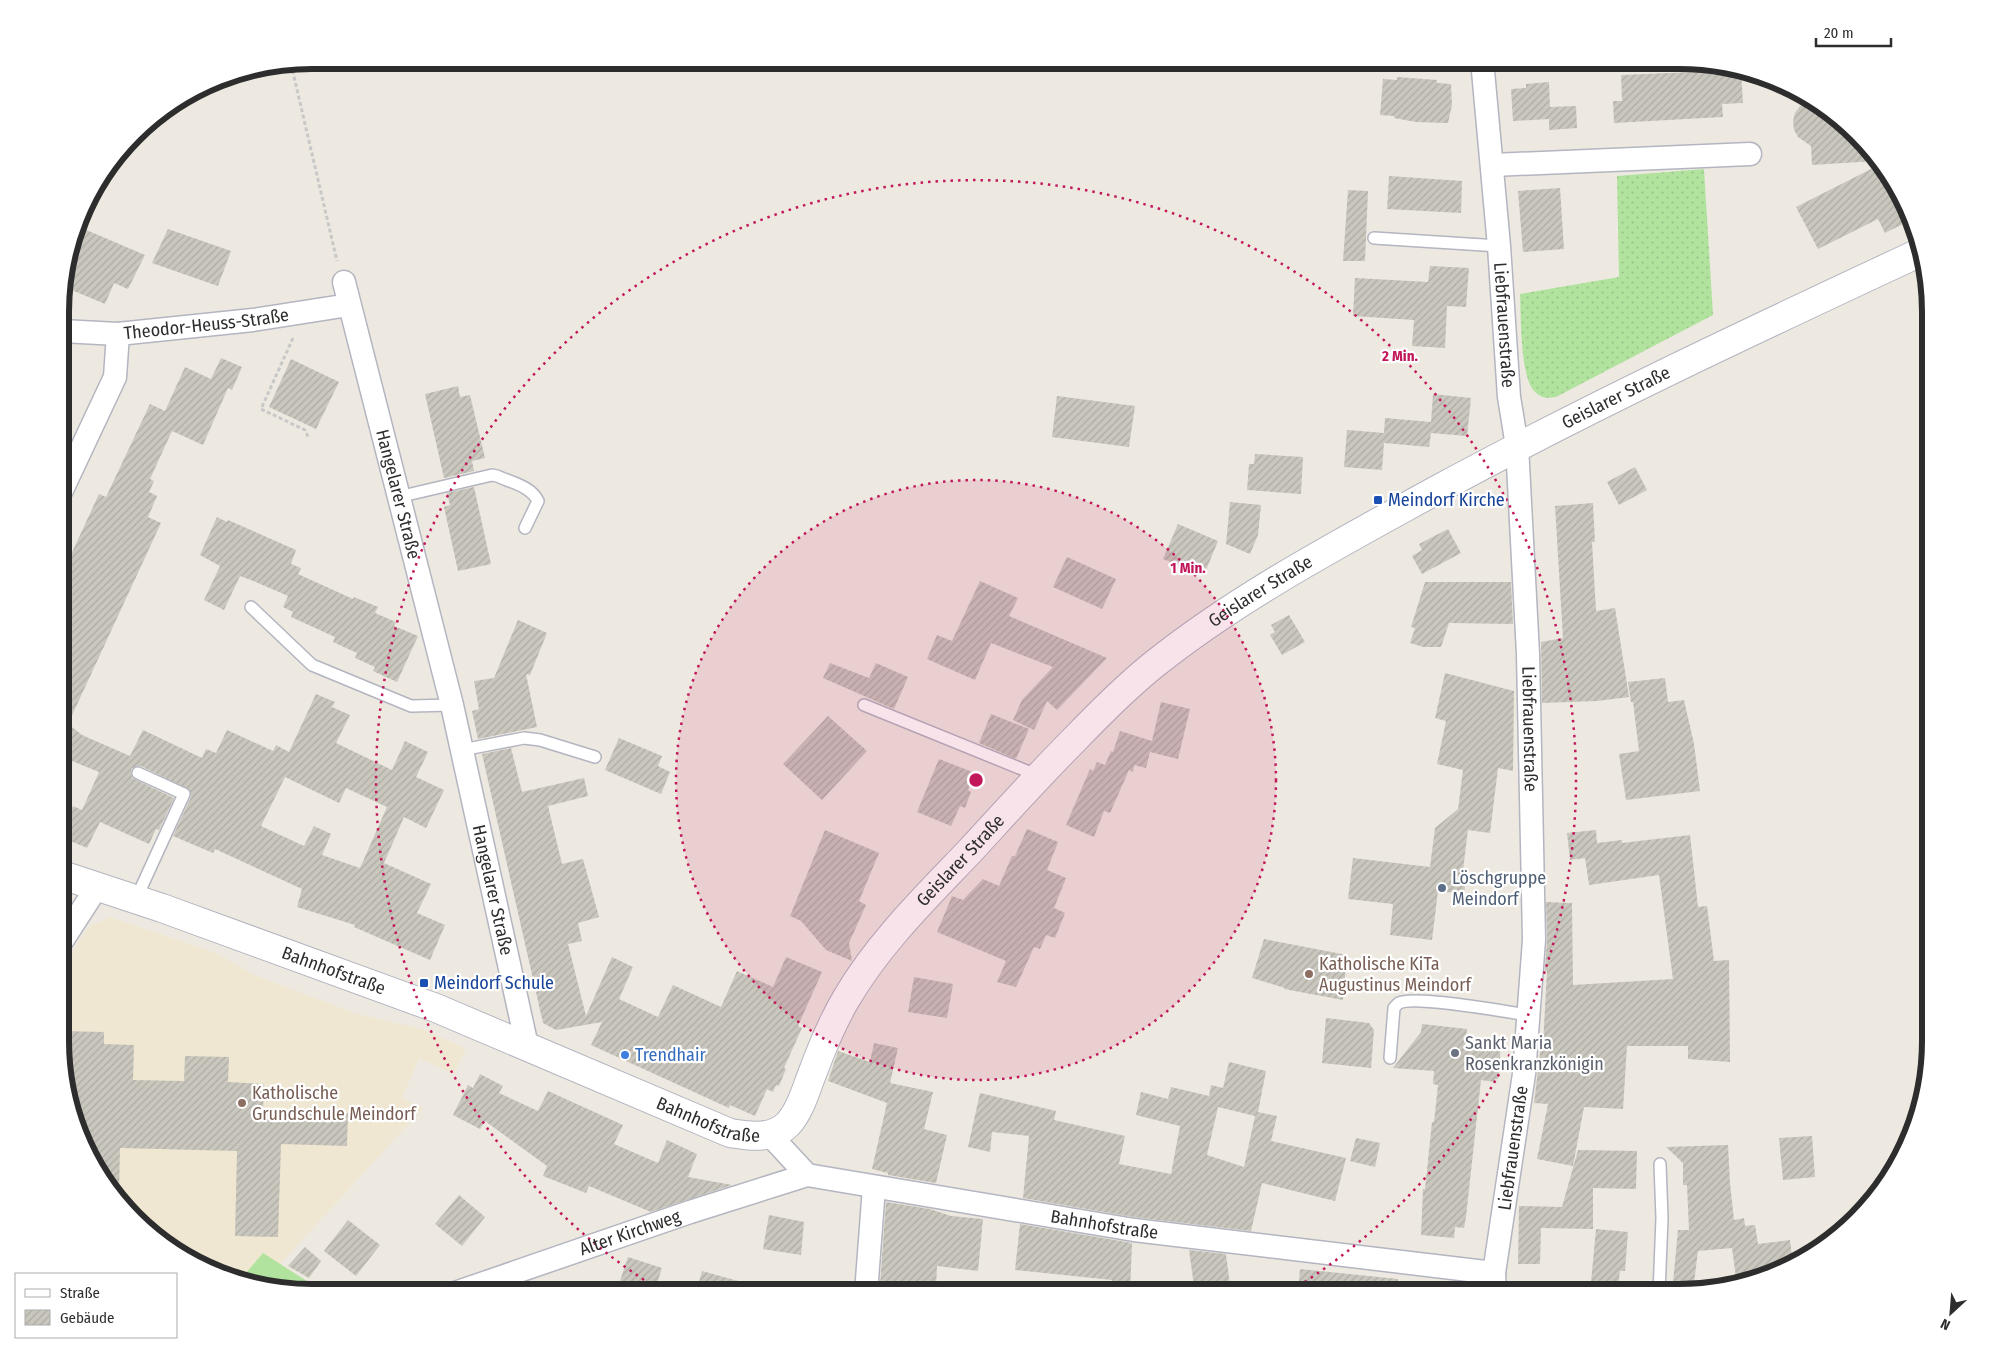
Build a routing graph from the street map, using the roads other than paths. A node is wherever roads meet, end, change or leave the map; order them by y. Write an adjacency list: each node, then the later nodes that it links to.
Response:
1 (1483, 69): 3 (street, Liebfrauenstraße)
2 (1750, 154): 3 (street)
3 (1493, 165): 5 (street, Liebfrauenstraße)
4 (1374, 238): 5 (lane)
5 (1499, 246): 11 (street, Liebfrauenstraße)
6 (1915, 255): 11 (main road, Geislarer Straße)
7 (344, 282): 8 (street, Hangelarer Straße)
8 (349, 305): 10 (street, Theodor-Heuss-Straße); 13 (street, Hangelarer Straße)
9 (69, 331): 10 (street, Theodor-Heuss-Straße)
10 (118, 334): 12 (street)
11 (1518, 446): 21 (main road, Geislarer Straße); 26 (street, Liebfrauenstraße)
12 (69, 475)
13 (398, 498): 14 (lane); 16 (street, Hangelarer Straße)
14 (525, 528)
15 (251, 607): 16 (lane)
16 (452, 705): 18 (street, Hangelarer Straße)
17 (864, 705): 21 (lane)
18 (462, 750): 19 (lane); 27 (street, Hangelarer Straße)
19 (595, 757)
20 (138, 773): 24 (lane)
21 (1039, 776): 29 (main road, Geislarer Straße)
22 (69, 878): 23 (main road, Bahnhofstraße)
23 (96, 887): 24 (main road, Bahnhofstraße); 25 (street)
24 (136, 899): 27 (main road, Bahnhofstraße)
25 (69, 930)
26 (1528, 1015): 28 (lane); 33 (street, Liebfrauenstraße)
27 (527, 1046): 29 (main road, Bahnhofstraße)
28 (1390, 1058)
29 (770, 1135): 31 (street, Bahnhofstraße)
30 (1660, 1164): 36 (lane)
31 (807, 1175): 32 (street, Bahnhofstraße); 34 (street, Alter Kirchweg)
32 (874, 1187): 33 (street, Bahnhofstraße); 35 (street)
33 (1495, 1283)
34 (478, 1284)
35 (867, 1284)
36 (1659, 1284)

